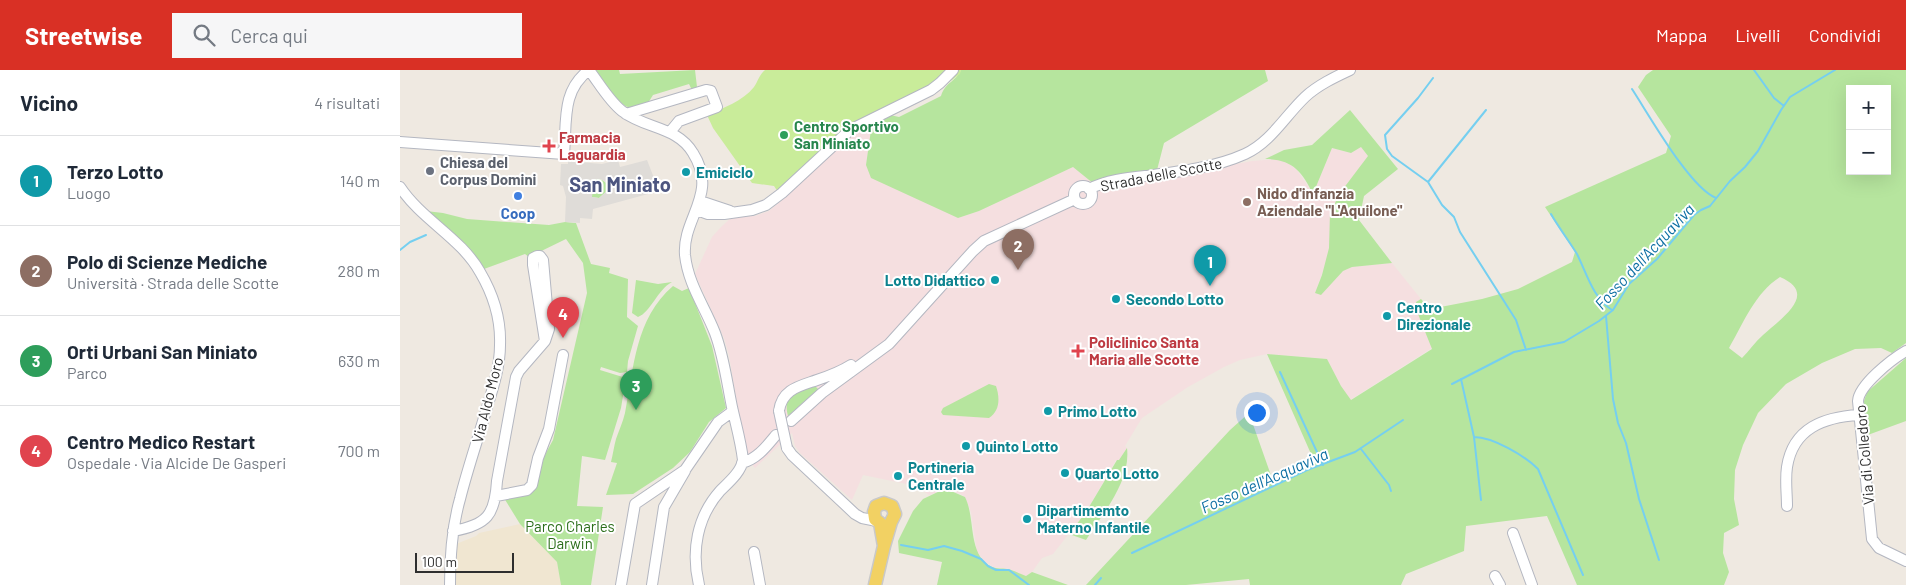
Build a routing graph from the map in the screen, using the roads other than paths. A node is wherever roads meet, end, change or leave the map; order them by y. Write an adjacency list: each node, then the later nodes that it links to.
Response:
1 (589, 70): 5 (street); 8 (street)
2 (952, 70): 10 (street)
3 (1350, 70): 13 (street, Strada delle Scotte)
4 (649, 108): 5 (street); 6 (street); 7 (street)
5 (626, 114): 6 (street)
6 (644, 122): 7 (street)
7 (670, 132): 10 (street)
8 (400, 142)
9 (400, 187): 28 (street, Via Aldo Moro)
10 (698, 206): 17 (street)
11 (545, 341): 11 (street); 23 (street)
12 (1906, 351): 18 (street, Via di Colledoro)
13 (876, 354): 15 (street); 16 (street, Strada delle Scotte)
14 (563, 355): 23 (street)
15 (817, 380): 16 (street); 26 (street, bridge)
16 (829, 387): 19 (street, Strada delle Scotte)
17 (733, 411): 20 (street); 22 (street)
18 (1859, 415): 24 (street); 31 (street, Via di Colledoro)
19 (791, 421)
20 (742, 451): 21 (street); 21 (street)
21 (742, 464): 35 (street)
22 (685, 470): 33 (street); 34 (street)
23 (496, 496): 28 (street)
24 (1787, 506)
25 (875, 508): 26 (street); 27 (main road); 27 (main road)
26 (852, 510): 27 (street)
27 (882, 522): 37 (main road)
28 (453, 532): 32 (street, Via Aldo Moro)
29 (1513, 533): 38 (street)
30 (754, 552): 36 (street)
31 (1906, 561)
32 (450, 585)
33 (621, 585)
34 (652, 585)
35 (699, 585)
36 (760, 585)
37 (875, 585)
38 (1532, 585)

